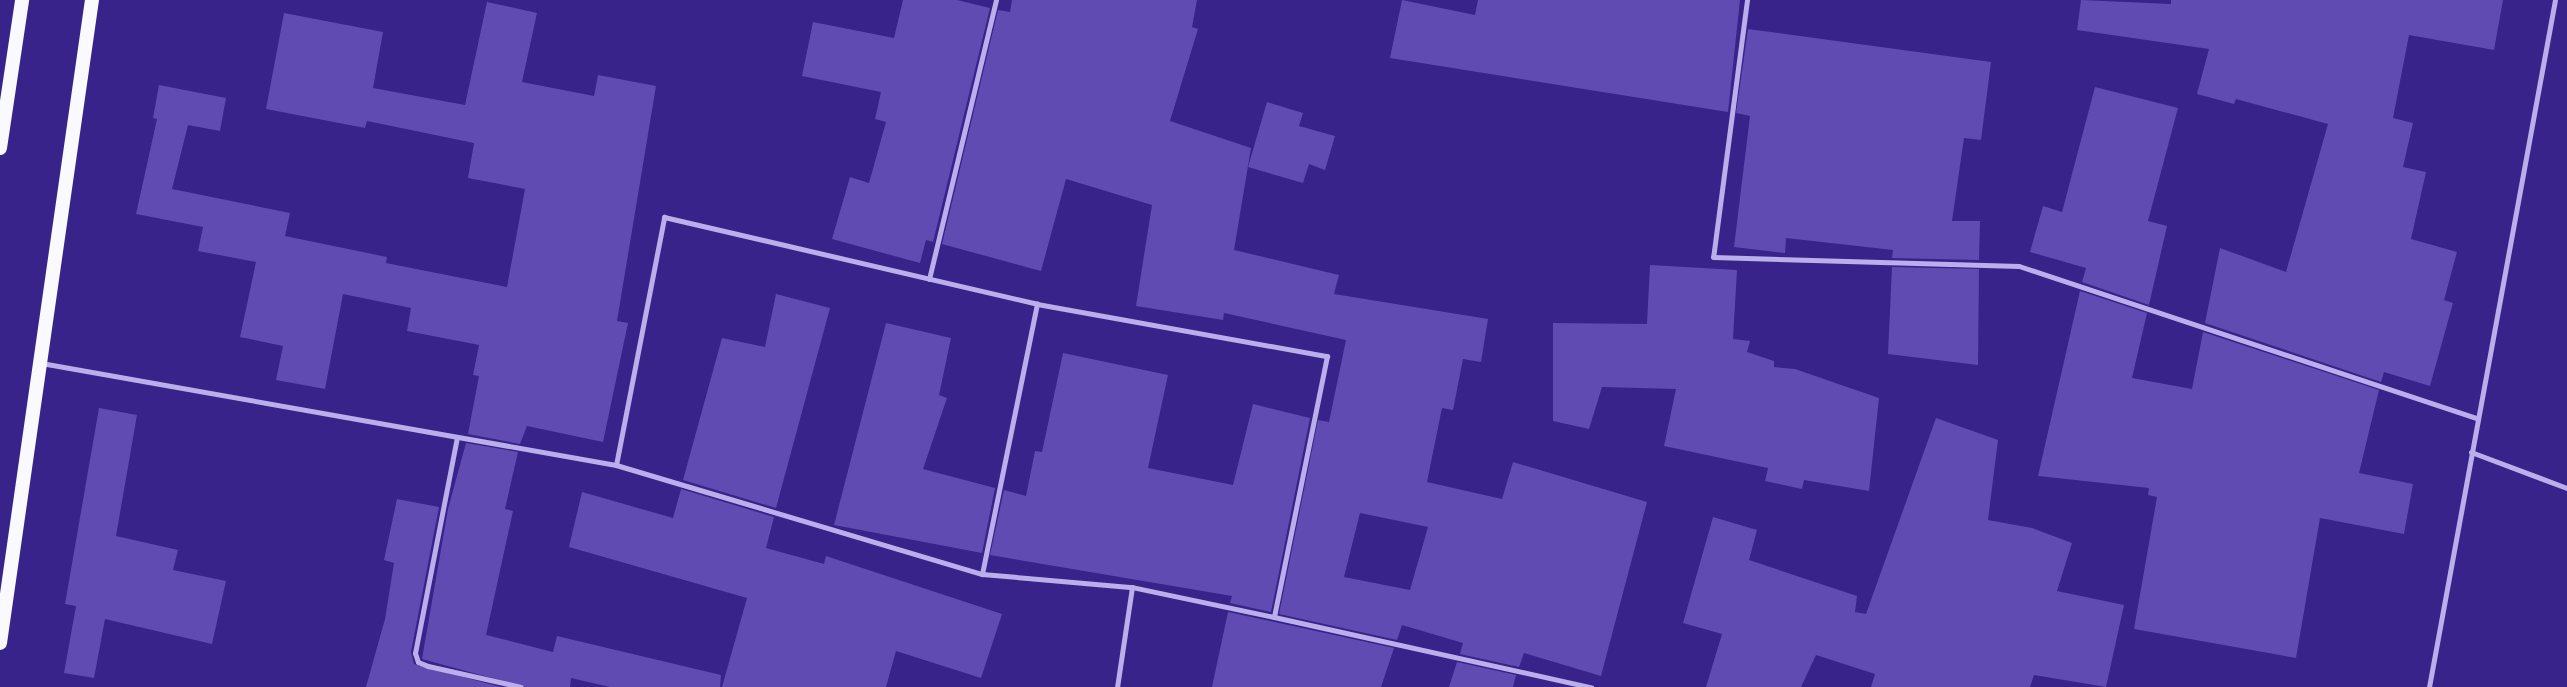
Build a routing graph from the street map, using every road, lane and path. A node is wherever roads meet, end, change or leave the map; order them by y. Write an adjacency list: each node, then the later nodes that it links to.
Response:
1 (22, 0): 6 (highway)
2 (92, 0): 9 (highway)
3 (996, 0): 7 (street)
4 (1746, 0): 10 (street)
5 (2555, 0): 10 (street)
6 (0, 148)
7 (929, 279): 8 (street); 13 (street)
8 (1037, 304): 15 (street); 17 (street)
9 (40, 363): 11 (street); 18 (highway)
10 (2477, 418): 12 (street)
11 (457, 437): 13 (street); 19 (street)
12 (2471, 452): 14 (street); 22 (street)
13 (616, 465): 15 (street)
14 (2567, 488)
15 (982, 574): 16 (street)
16 (1132, 587): 17 (street); 20 (street)
17 (1274, 617): 21 (street)
18 (0, 643)
19 (521, 687)
20 (1117, 687)
21 (1591, 687)
22 (2429, 687)

